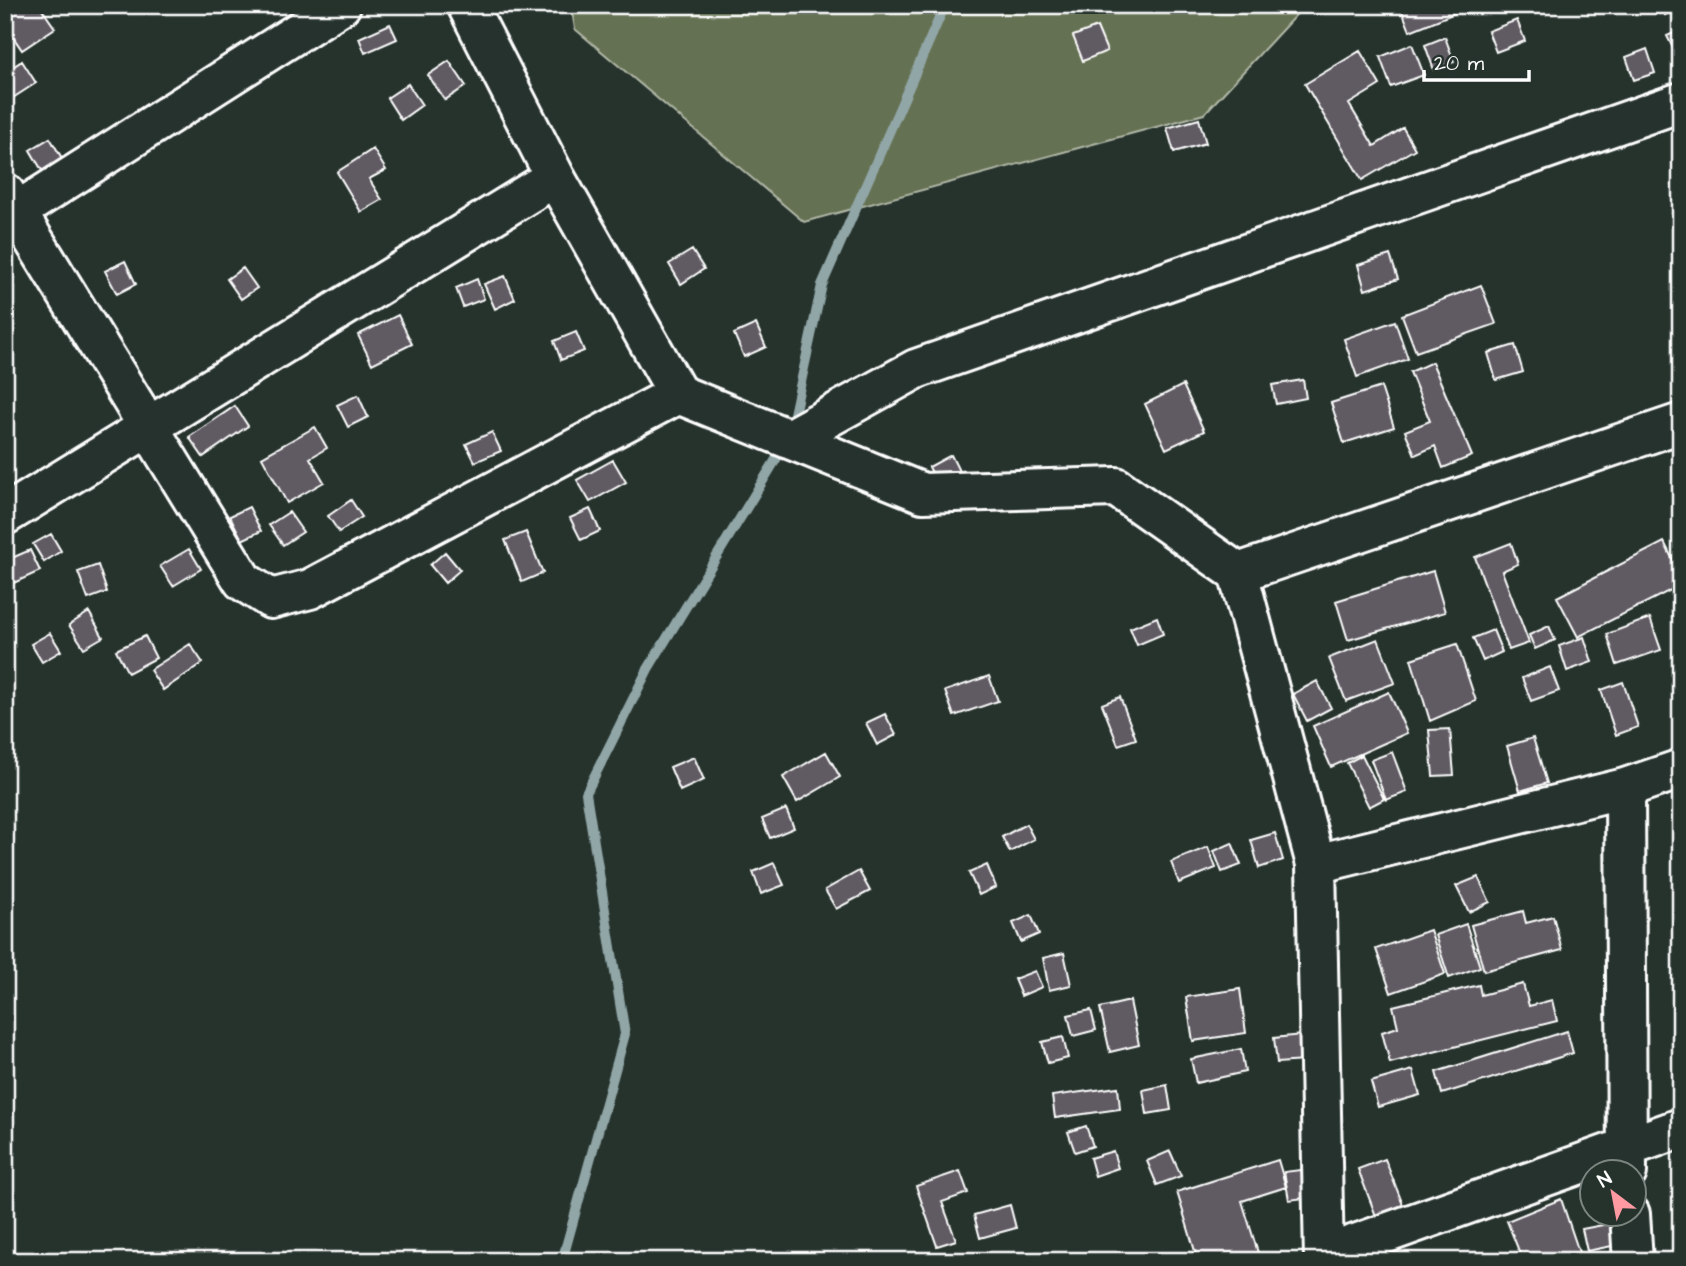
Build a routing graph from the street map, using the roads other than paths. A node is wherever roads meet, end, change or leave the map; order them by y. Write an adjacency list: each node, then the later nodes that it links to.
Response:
1 (341, 5): 5 (street)
2 (467, 5): 4 (street)
3 (1681, 102): 9 (street)
4 (555, 177): 6 (street); 8 (street)
5 (9, 208): 8 (street)
6 (678, 394): 8 (street); 9 (street)
7 (1681, 423): 11 (street)
8 (149, 427): 10 (street)
9 (789, 439): 11 (street)
10 (5, 515)
11 (1238, 573): 14 (street)
12 (1681, 769): 13 (street)
13 (1625, 788): 14 (street); 16 (street)
14 (1316, 864): 20 (street)
15 (1681, 1128): 17 (street)
16 (1626, 1158)
17 (1629, 1158)
18 (1578, 1176): 20 (street)
19 (1631, 1228): 21 (street)
20 (1324, 1258)
21 (1633, 1261)

